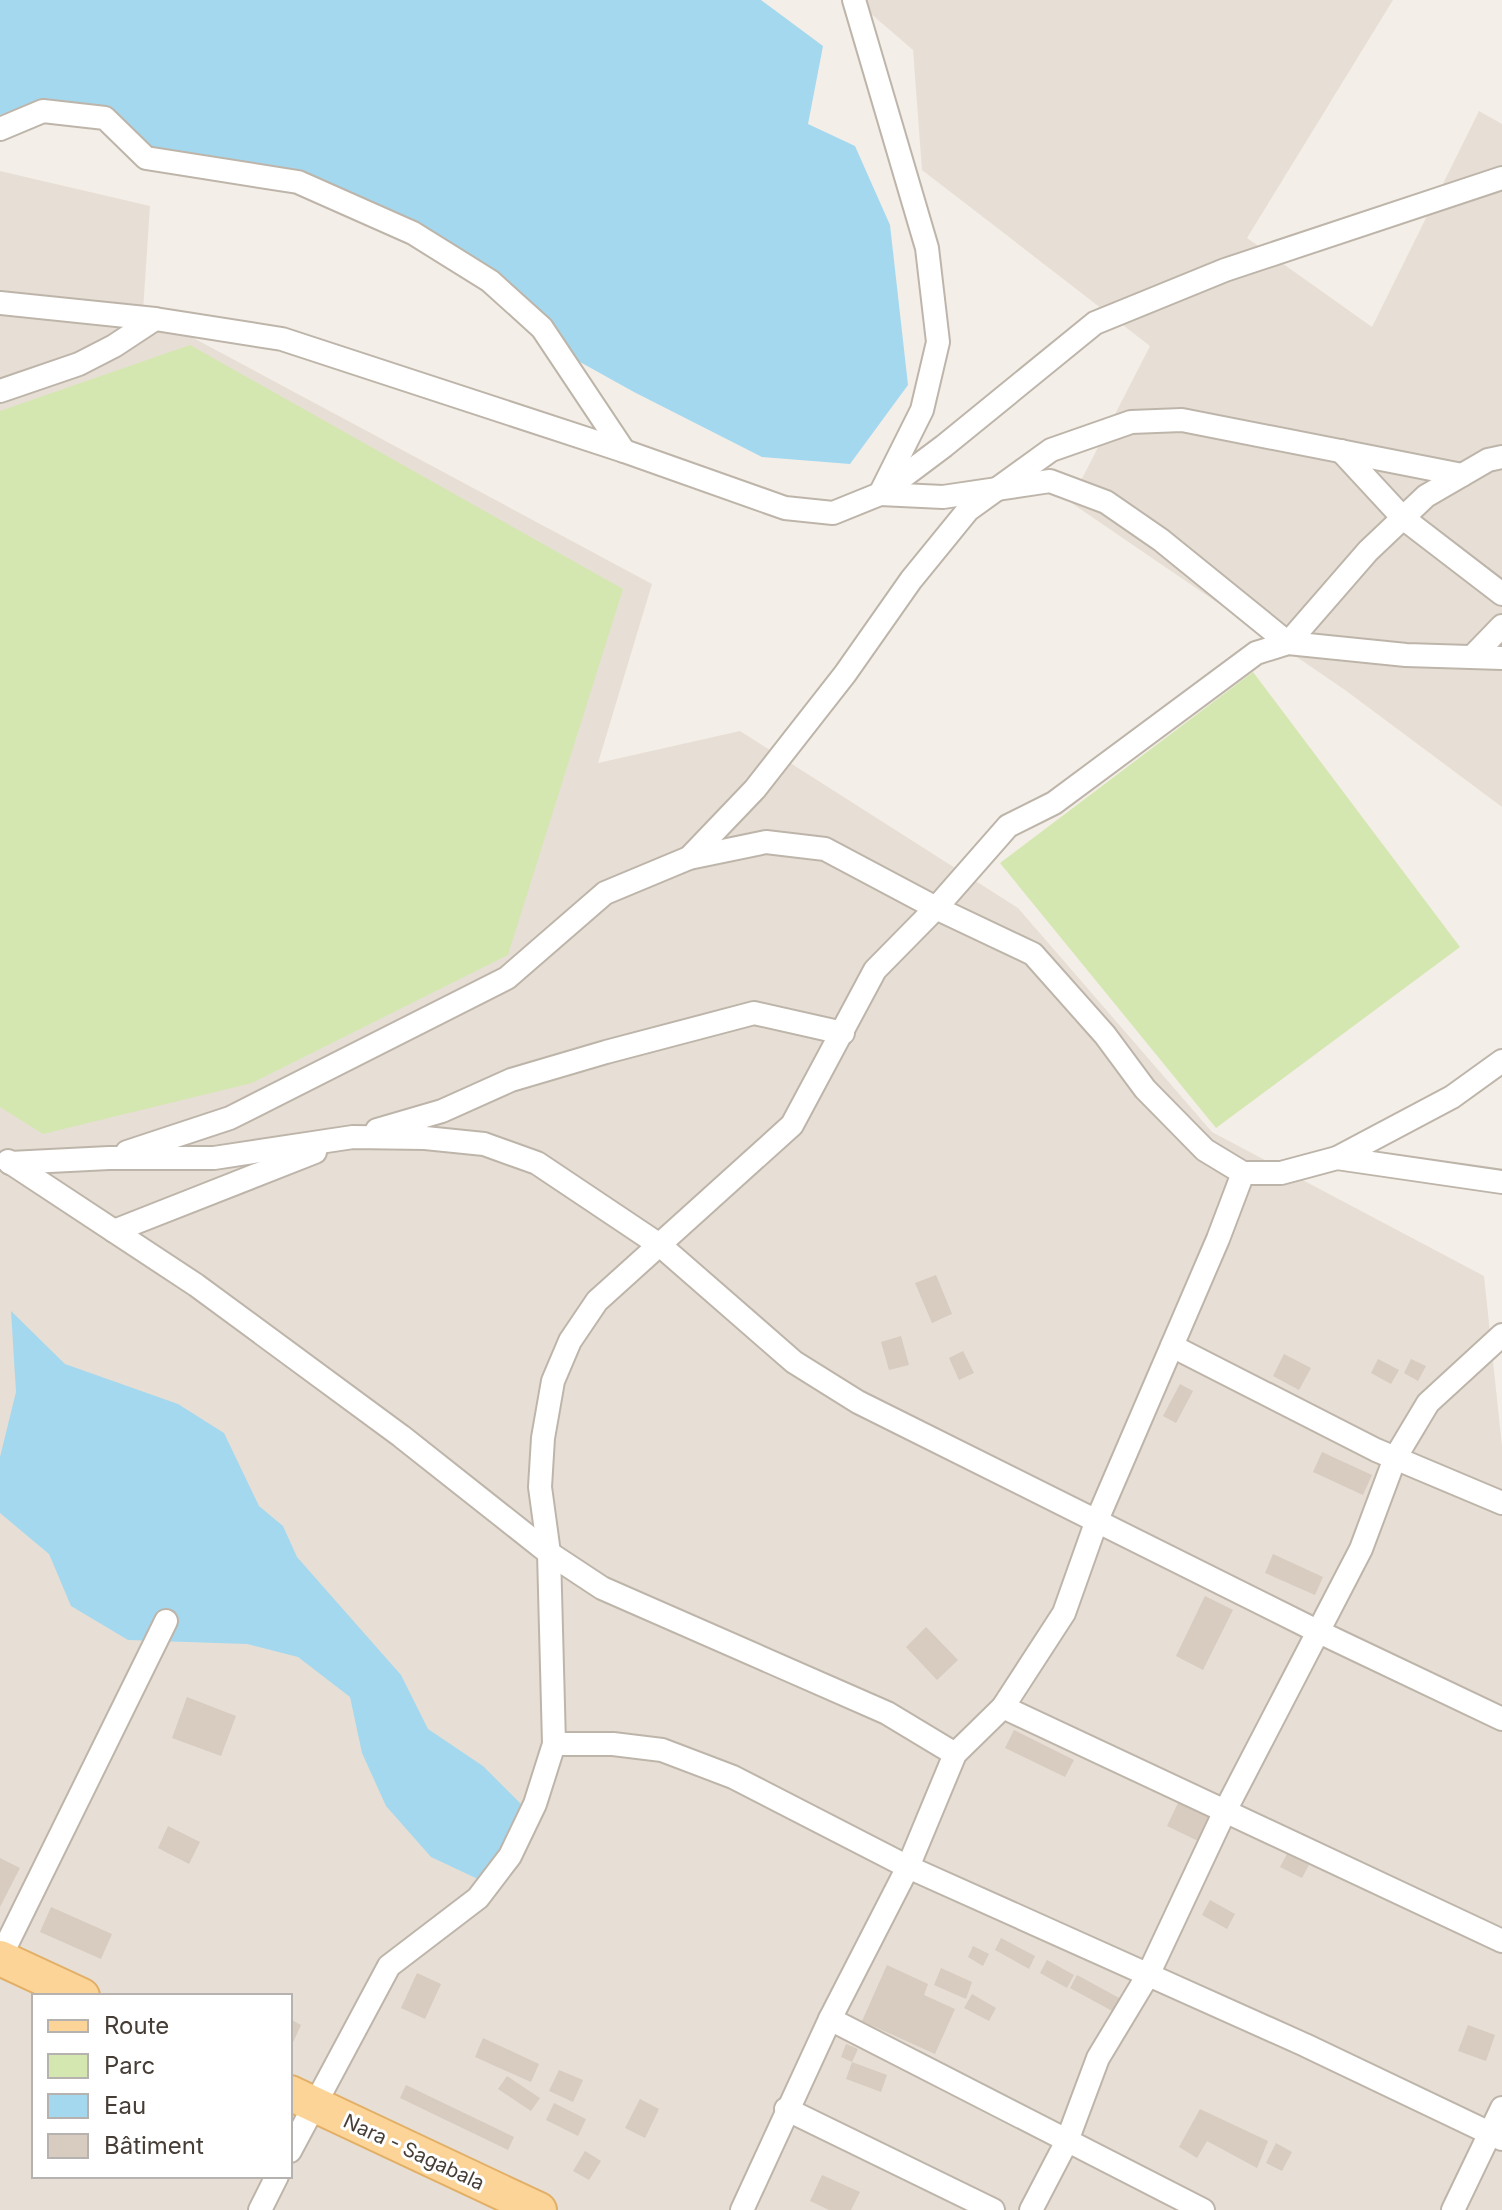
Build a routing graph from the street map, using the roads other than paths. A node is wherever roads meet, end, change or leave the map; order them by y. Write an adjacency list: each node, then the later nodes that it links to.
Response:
1 (854, 0): 12 (street)
2 (0, 129): 7 (street)
3 (1502, 178): 12 (street)
4 (0, 303): 5 (street)
5 (155, 319): 6 (street); 7 (street)
6 (0, 391)
7 (624, 451): 12 (street)
8 (1341, 451): 10 (street); 11 (street); 13 (street)
9 (1502, 457): 10 (street)
10 (1462, 475): 13 (street)
11 (999, 488): 12 (street); 16 (street); 19 (street)
12 (880, 494)
13 (1403, 518): 14 (street); 16 (street)
14 (1502, 594)
15 (1502, 626): 17 (street)
16 (1288, 643): 17 (street); 20 (street)
17 (1472, 657): 18 (street)
18 (1502, 658)
19 (689, 858): 20 (street); 24 (street)
20 (936, 908): 21 (street); 27 (street)
21 (843, 1033): 23 (street); 30 (street)
22 (1502, 1061): 25 (street)
23 (353, 1137): 24 (street); 29 (street); 30 (street)
24 (109, 1158): 26 (street)
25 (1337, 1158): 27 (street); 28 (street)
26 (5, 1159): 29 (street)
27 (1243, 1173): 32 (street)
28 (1502, 1182)
29 (114, 1231): 36 (street)
30 (661, 1246): 35 (street); 36 (street)
31 (1502, 1335): 33 (street)
32 (1172, 1346): 33 (street); 35 (street)
33 (1395, 1458): 34 (street); 38 (street)
34 (1502, 1503)
35 (1097, 1520): 38 (street); 39 (street)
36 (549, 1553): 41 (street); 42 (street)
37 (166, 1621): 46 (street)
38 (1317, 1631): 40 (street); 43 (street)
39 (1003, 1707): 42 (street); 43 (street)
40 (1502, 1719)
41 (554, 1744): 44 (street); 50 (street)
42 (955, 1754): 44 (street)
43 (1225, 1811): 45 (street); 47 (street)
44 (908, 1867): 47 (street); 49 (street)
45 (1502, 1941)
46 (0, 1958): 48 (main road)
47 (1148, 1975): 53 (street); 54 (street)
48 (78, 1994)
49 (830, 2019): 52 (street); 54 (street)
50 (302, 2099): 55 (street); 58 (main road, Nara - Sagabala)
51 (1502, 2108): 53 (street)
52 (786, 2109): 59 (street); 60 (street)
53 (1496, 2136): 63 (street)
54 (1067, 2141): 61 (street); 62 (street)
55 (292, 2142)
56 (276, 2178): 57 (street)
57 (260, 2210)
58 (539, 2210)
59 (742, 2210)
60 (993, 2210)
61 (1031, 2210)
62 (1203, 2210)
63 (1453, 2210)

